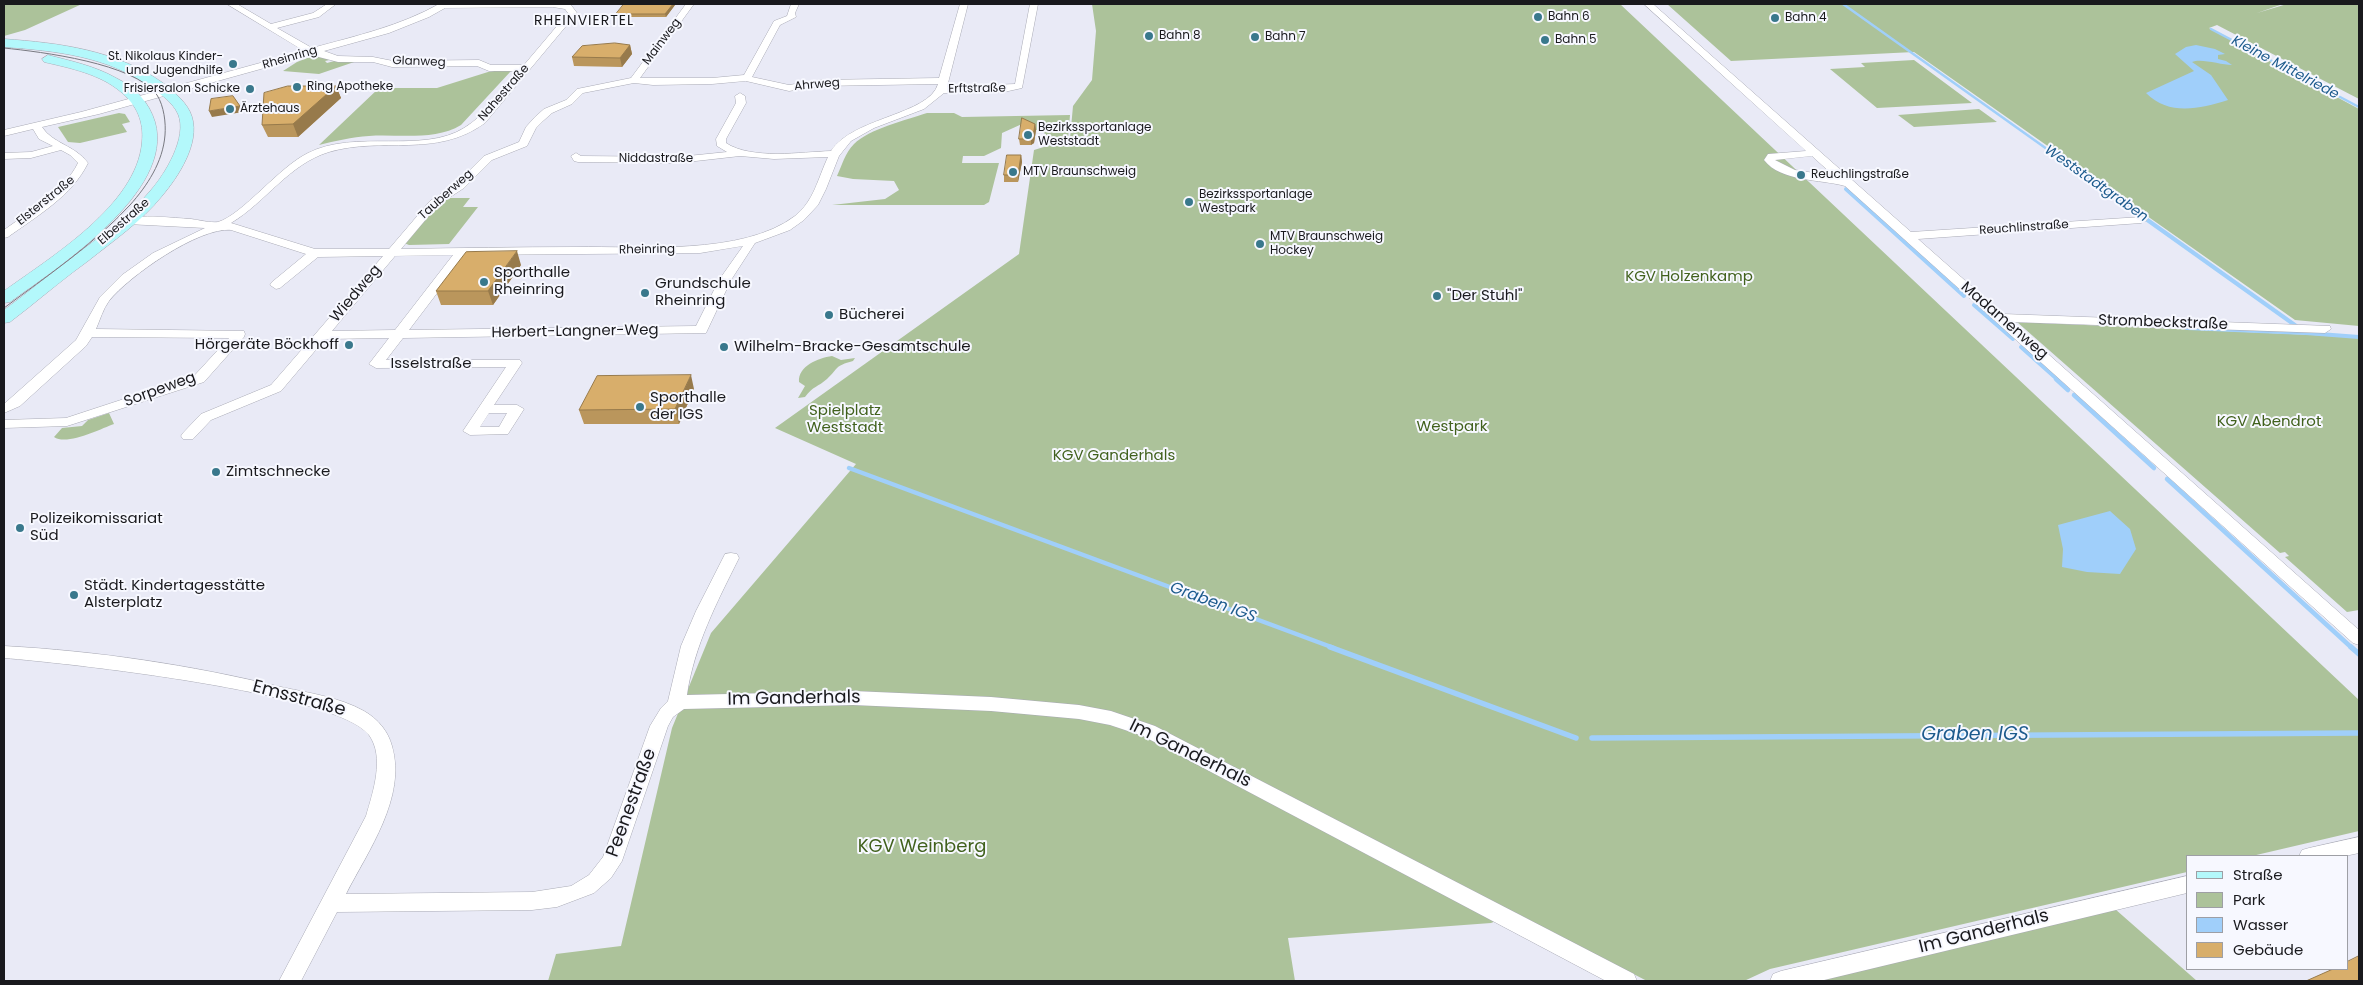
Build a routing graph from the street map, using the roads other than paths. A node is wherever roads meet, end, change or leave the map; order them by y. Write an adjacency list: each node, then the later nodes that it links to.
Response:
1 (234, 4): 9 (street)
2 (332, 4): 9 (street)
3 (690, 4): 15 (street, Mainweg)
4 (795, 4): 14 (street)
5 (964, 4): 16 (street)
6 (1034, 4): 16 (street, Erftstraße)
7 (1648, 4): 23 (street, Madamenweg)
8 (444, 5): 11 (street, Rheinring); 13 (street, Nahestraße)
9 (269, 27): 11 (street)
10 (4, 43): 17 (street, Elbestraße)
11 (312, 52): 13 (street, Glanweg); 17 (street, Rheinring)
12 (4, 53): 19 (street, Elbestraße)
13 (526, 68): 30 (street, Nahestraße)
14 (747, 78): 15 (street, Ahrweg); 16 (street, Ahrweg)
15 (634, 80): 37 (street, Tauberweg)
16 (942, 86): 25 (street, Rheinring)
17 (168, 93): 19 (street); 31 (street, Elbestraße)
18 (740, 96): 24 (street)
19 (138, 101): 20 (street); 39 (street, Elbestraße)
20 (36, 126): 21 (street); 22 (street, Elsterstraße)
21 (4, 133)
22 (60, 147): 26 (street); 32 (street, Elsterstraße)
23 (1816, 153): 28 (street, Madamenweg); 28 (street)
24 (739, 154): 25 (street, Niddastraße); 27 (street, Niddastraße)
25 (834, 154): 34 (street, Rheinring)
26 (4, 156)
27 (576, 156)
28 (1851, 184): 33 (street, Madamenweg)
29 (2141, 220): 33 (street, Reuchlinstraße)
30 (218, 225): 31 (street, Rheinring); 36 (street, Rheinring); 43 (street, Nahestraße)
31 (122, 226): 40 (street, Elbestraße)
32 (4, 235)
33 (1908, 236): 41 (street, Madamenweg)
34 (749, 241): 35 (street, Rheinring); 44 (street, Herbert-Langner-Weg)
35 (462, 252): 37 (street, Rheinring); 44 (street, Isselstraße)
36 (315, 253): 37 (street, Rheinring); 38 (street)
37 (391, 253): 45 (street, Wiedweg)
38 (276, 285)
39 (4, 298)
40 (4, 318)
41 (2000, 318): 42 (street, Strombeckstraße); 52 (street, Madamenweg)
42 (2325, 329)
43 (89, 333): 47 (street); 49 (street, Sorpeweg)
44 (400, 334): 46 (street, Herbert-Langner-Weg); 48 (street, Isselstraße)
45 (321, 335): 46 (street, Wiedweg); 50 (street, Wiedweg)
46 (346, 335)
47 (4, 409)
48 (485, 409)
49 (4, 424)
50 (188, 436)
51 (731, 558): 54 (street)
52 (2359, 639)
53 (4, 652): 58 (street, Emsstraße)
54 (677, 704): 58 (street, Peenestraße); 60 (street, Im Ganderhals)
55 (2359, 845): 56 (street)
56 (2314, 855)
57 (2186, 884): 61 (street, Im Ganderhals)
58 (330, 903): 59 (street, Emsstraße)
59 (290, 981)
60 (1626, 981)
61 (1781, 981)

